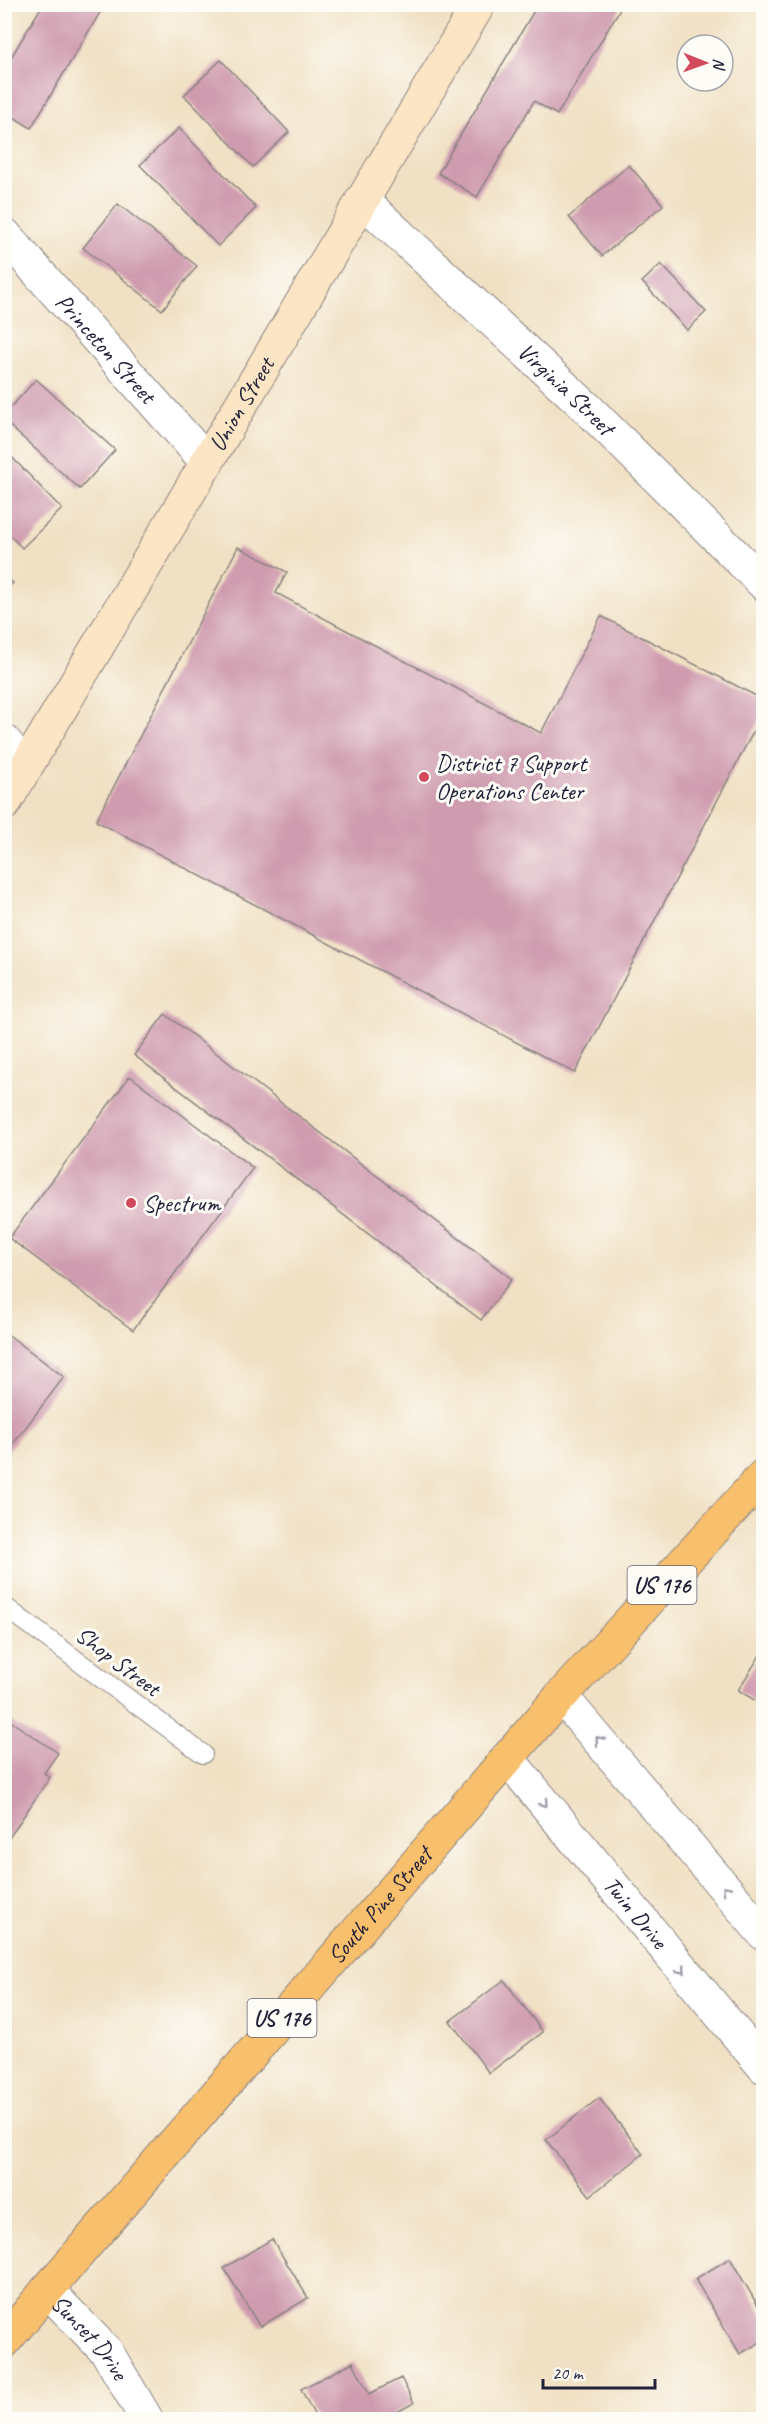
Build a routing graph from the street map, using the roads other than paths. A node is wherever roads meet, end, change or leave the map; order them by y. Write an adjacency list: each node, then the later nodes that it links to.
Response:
1 (479, 4): 2 (main road, Union Street)
2 (362, 200): 4 (main road, Union Street); 5 (street, Virginia Street)
3 (4, 234): 4 (street, Princeton Street)
4 (207, 462): 7 (main road, Union Street)
5 (764, 584)
6 (4, 741): 7 (street)
7 (26, 767): 8 (main road, Union Street)
8 (4, 804)
9 (764, 1475): 11 (highway, South Pine Street / US 176)
10 (4, 1606): 12 (lane, Shop Street)
11 (561, 1696): 13 (highway, South Pine Street / US 176); 14 (street, one-way to 11)
12 (203, 1754)
13 (507, 1758): 15 (street, Twin Drive, one-way to 15); 16 (highway, South Pine Street / US 176)
14 (764, 1934)
15 (764, 2067)
16 (47, 2290): 17 (highway, South Pine Street / US 176); 18 (street, Sunset Drive)
17 (4, 2342)
18 (147, 2420)

